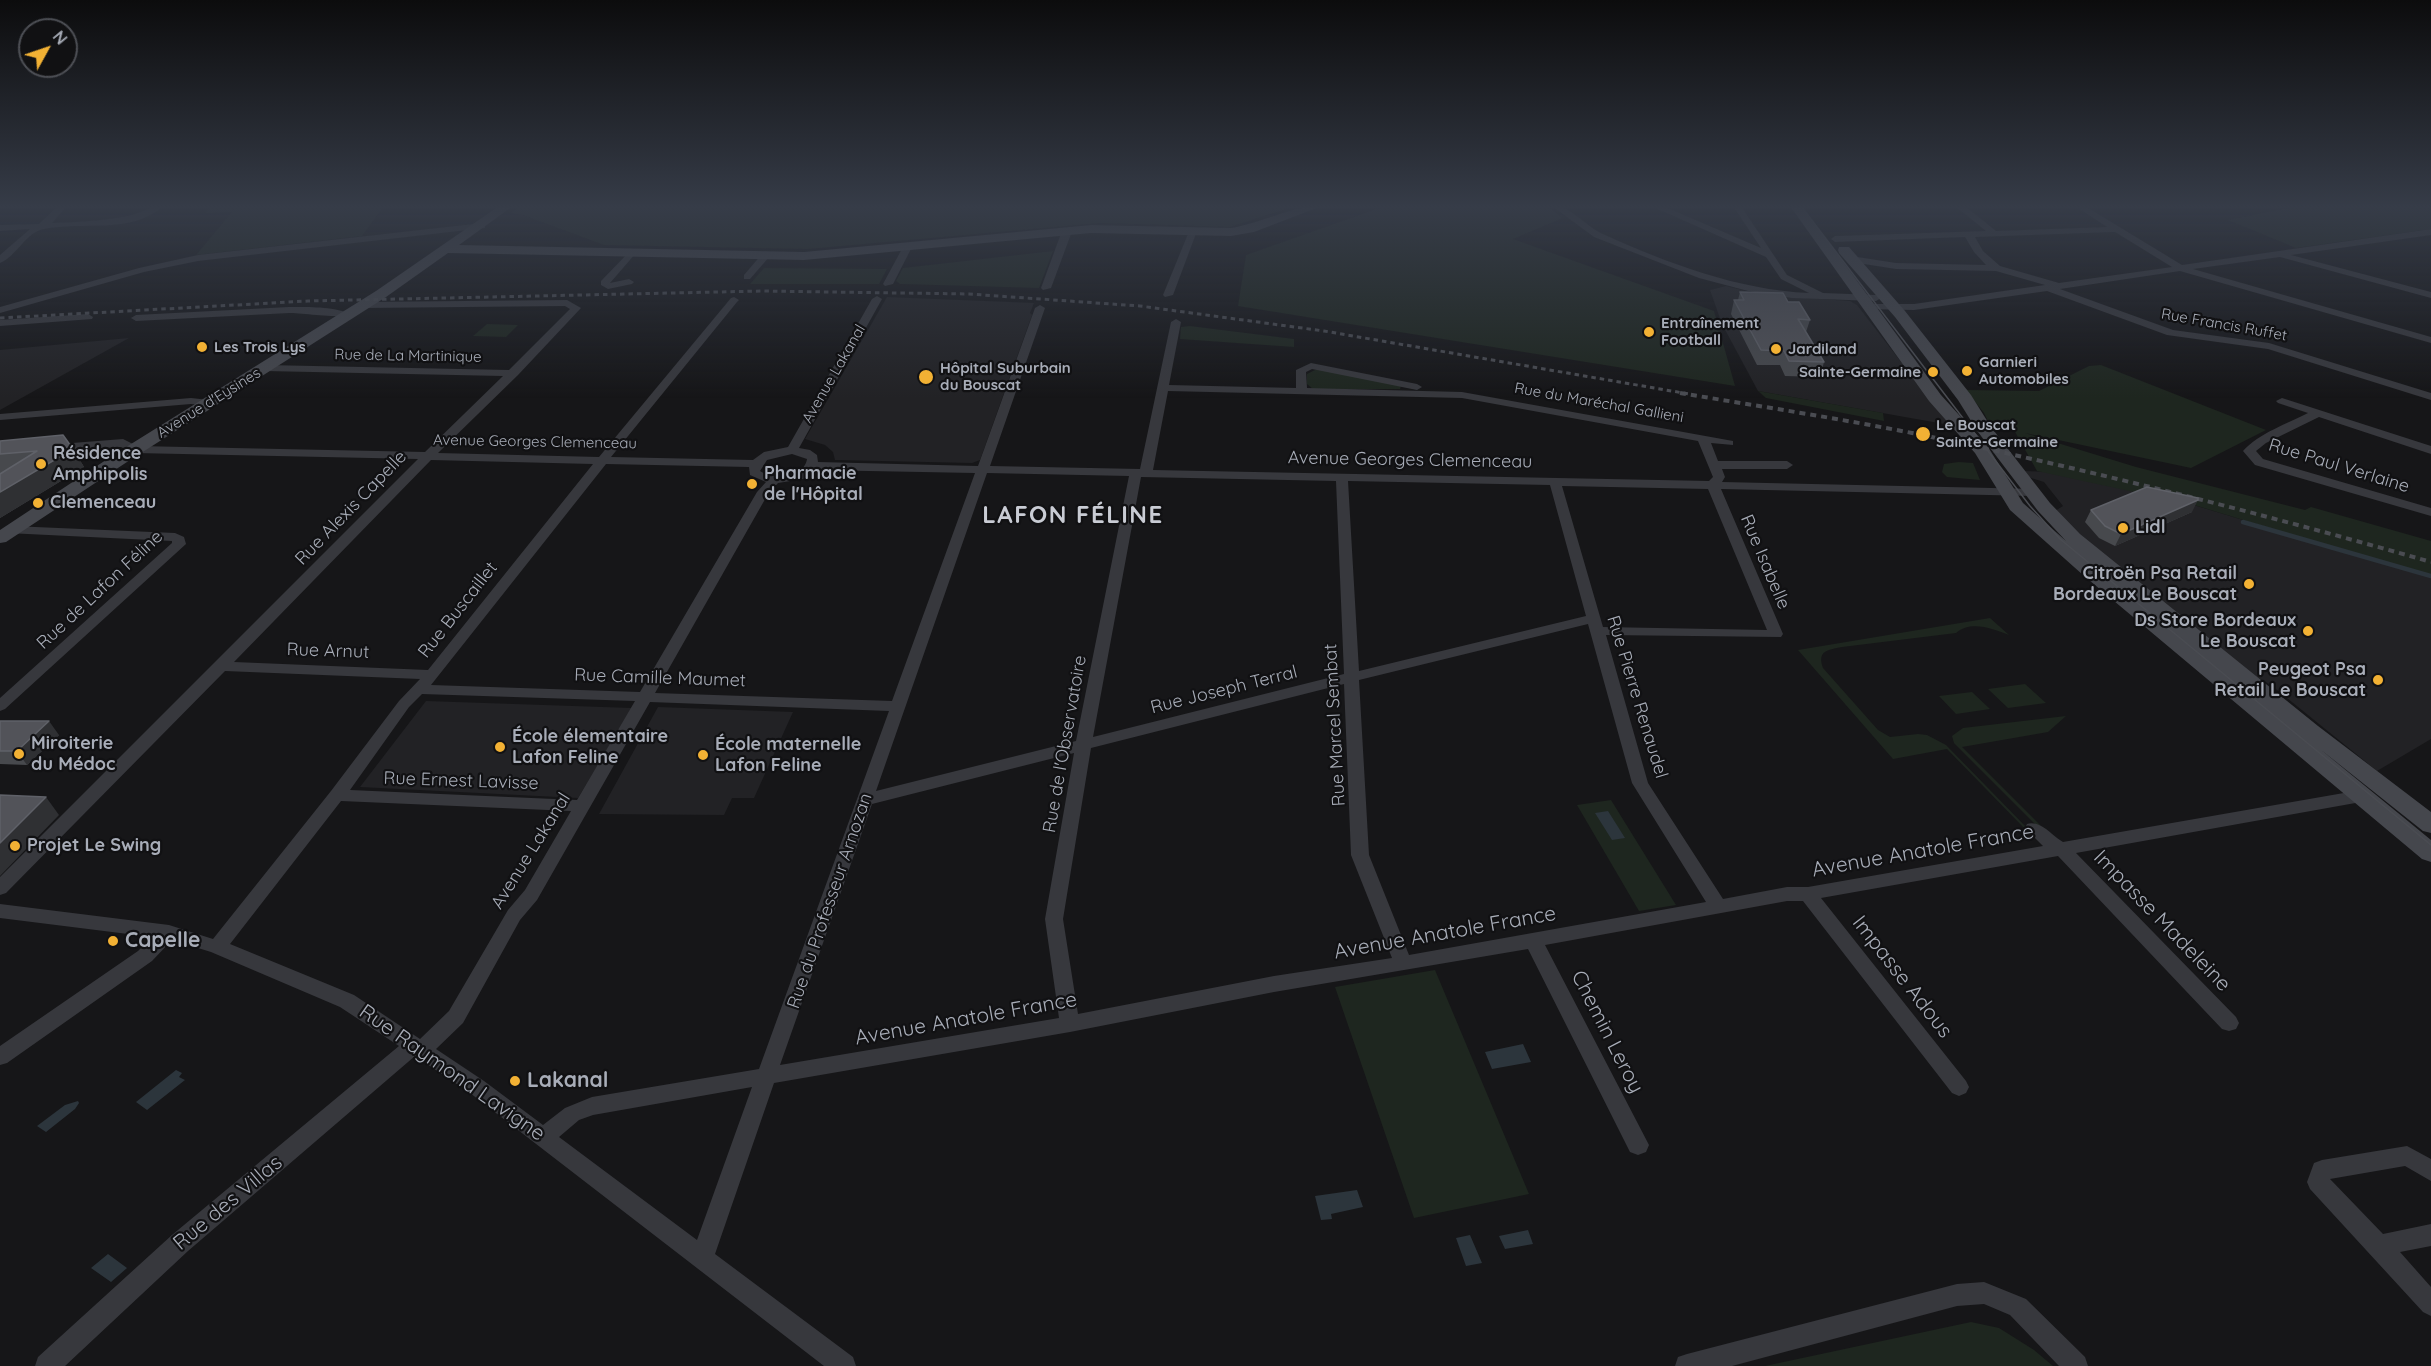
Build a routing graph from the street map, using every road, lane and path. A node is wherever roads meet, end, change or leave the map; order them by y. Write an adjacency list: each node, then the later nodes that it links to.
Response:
1 (148, 270): 32 (street)
2 (416, 270): 30 (main road, Avenue d'Eysines)
3 (616, 270): 18 (street)
4 (753, 270): 16 (street)
5 (895, 270): 19 (street)
6 (1053, 270): 21 (street)
7 (1178, 270): 23 (street)
8 (1693, 270): 22 (street)
9 (1780, 270): 17 (street)
10 (1844, 270): 28 (main road)
11 (1861, 270): 29 (main road)
12 (2002, 270): 20 (street, Rue Francis Ruffet)
13 (2168, 270): 20 (street)
14 (2185, 270): 38 (street)
15 (2337, 270): 24 (street)
16 (747, 277)
17 (1784, 277): 22 (street); 25 (street)
18 (629, 282)
19 (888, 284)
20 (2052, 287): 29 (street); 44 (street, Rue Francis Ruffet)
21 (1046, 288)
22 (1748, 288): 25 (street)
23 (1168, 295)
24 (2431, 295)
25 (1820, 296): 28 (street)
26 (877, 299): 53 (street, Avenue Lakanal)
27 (734, 300): 56 (street, Rue Buscaillet)
28 (1864, 302): 29 (street); 67 (main road)
29 (1890, 303): 68 (main road)
30 (362, 305): 33 (main road, Avenue d'Eysines); 40 (street, Rue Alexis Capelle)
31 (1040, 308): 61 (street, Rue du Professeur Arnozan)
32 (0, 310)
33 (346, 315): 35 (street); 39 (main road, Avenue d'Eysines)
34 (88, 317): 37 (street)
35 (136, 318)
36 (1176, 322): 41 (street, Rue de l'Observatoire)
37 (0, 323)
38 (2431, 340)
39 (265, 368): 40 (street, Rue de La Martinique); 46 (main road, Avenue d'Eysines)
40 (514, 373): 55 (street, Rue Alexis Capelle)
41 (1161, 388): 42 (street, Rue du Maréchal Gallieni); 62 (street, Rue de l'Observatoire)
42 (1302, 392): 43 (street, Rue du Maréchal Gallieni); 43 (street, Rue du Maréchal Gallieni)
43 (1462, 395): 49 (street, Rue du Maréchal Gallieni)
44 (2431, 397)
45 (2282, 400): 47 (street)
46 (209, 403): 48 (street); 52 (main road, Avenue d'Eysines)
47 (2318, 413): 54 (street); 69 (street, Rue Paul Verlaine)
48 (0, 417)
49 (1703, 439): 50 (street, Rue du Maréchal Gallieni); 58 (street, Rue Isabelle)
50 (1729, 443)
51 (44, 447): 52 (street, Avenue Georges Clemenceau)
52 (135, 449): 55 (street, Avenue Georges Clemenceau); 70 (main road, Avenue d'Eysines)
53 (792, 450): 57 (street); 60 (street)
54 (2431, 450)
55 (428, 456): 56 (street, Avenue Georges Clemenceau); 72 (street, Rue Alexis Capelle)
56 (603, 459): 57 (street, Avenue Georges Clemenceau); 73 (street, Rue Buscaillet)
57 (755, 464): 64 (street)
58 (1713, 465): 59 (street); 66 (street, Rue Isabelle)
59 (1787, 465)
60 (813, 466): 61 (street, Avenue Georges Clemenceau); 64 (street)
61 (983, 470): 62 (street, Avenue Georges Clemenceau); 78 (street, Rue du Professeur Arnozan)
62 (1141, 472): 63 (street, Avenue Georges Clemenceau); 79 (street, Rue de l'Observatoire)
63 (1342, 476): 65 (street, Avenue Georges Clemenceau); 74 (street, Rue Marcel Sembat)
64 (775, 480): 76 (street, Avenue Lakanal)
65 (1555, 482): 66 (street, Avenue Georges Clemenceau); 71 (street, Rue Pierre Renaudel)
66 (1713, 485): 67 (street, Avenue Georges Clemenceau); 71 (street, Rue Isabelle)
67 (2006, 492): 68 (street, Avenue Georges Clemenceau); 81 (main road)
68 (2033, 492): 84 (main road)
69 (2431, 512)
70 (6, 534): 77 (street, Rue de Lafon Féline)
71 (1595, 625): 74 (street, Rue Joseph Terral); 90 (street, Rue Pierre Renaudel)
72 (223, 666): 73 (street, Rue Arnut); 88 (street, Rue Alexis Capelle)
73 (432, 675): 75 (street, Rue Buscaillet)
74 (1352, 677): 79 (street, Rue Joseph Terral); 95 (street, Rue Marcel Sembat)
75 (420, 689): 76 (street, Rue Camille Maumet); 80 (street, Rue Buscaillet)
76 (647, 697): 78 (street, Rue Camille Maumet); 83 (street, Avenue Lakanal)
77 (0, 706)
78 (899, 706): 82 (street, Rue du Professeur Arnozan)
79 (1083, 746): 82 (street, Rue Joseph Terral); 97 (street, Rue de l'Observatoire)
80 (337, 795): 83 (street, Rue Ernest Lavisse); 94 (street, Rue Buscaillet)
81 (2361, 796): 86 (street, Avenue Anatole France); 87 (main road)
82 (865, 800): 100 (street, Rue du Professeur Arnozan)
83 (583, 806): 98 (street, Avenue Lakanal)
84 (2431, 825)
85 (2033, 828): 86 (street, Impasse Madeleine)
86 (2064, 850): 89 (street, Avenue Anatole France); 96 (street, Impasse Madeleine)
87 (2431, 853)
88 (0, 888)
89 (1808, 894): 90 (street, Avenue Anatole France); 101 (street, Impasse Adous)
90 (1719, 907): 93 (street, Avenue Anatole France)
91 (0, 911): 92 (street, Rue Raymond Lavigne)
92 (169, 933): 94 (street, Rue Raymond Lavigne); 99 (street)
93 (1533, 940): 95 (street, Avenue Anatole France); 103 (street, Chemin Leroy)
94 (217, 946): 98 (street, Rue Raymond Lavigne)
95 (1403, 963): 97 (street, Avenue Anatole France)
96 (2229, 1023)
97 (1070, 1024): 100 (street, Avenue Anatole France)
98 (418, 1048): 102 (street, Rue Raymond Lavigne); 109 (street, Rue des Villas)
99 (0, 1057)
100 (768, 1077): 102 (street, Avenue Anatole France); 107 (street, Rue du Professeur Arnozan)
101 (1959, 1088)
102 (544, 1136): 107 (street, Rue Raymond Lavigne)
103 (1638, 1146)
104 (2431, 1171): 106 (street)
105 (2431, 1235): 106 (street)
106 (2379, 1245): 108 (street)
107 (702, 1257): 110 (street, Rue Raymond Lavigne)
108 (2431, 1304)
109 (47, 1366)
110 (844, 1366)
111 (1687, 1366): 112 (street)
112 (2076, 1366)

